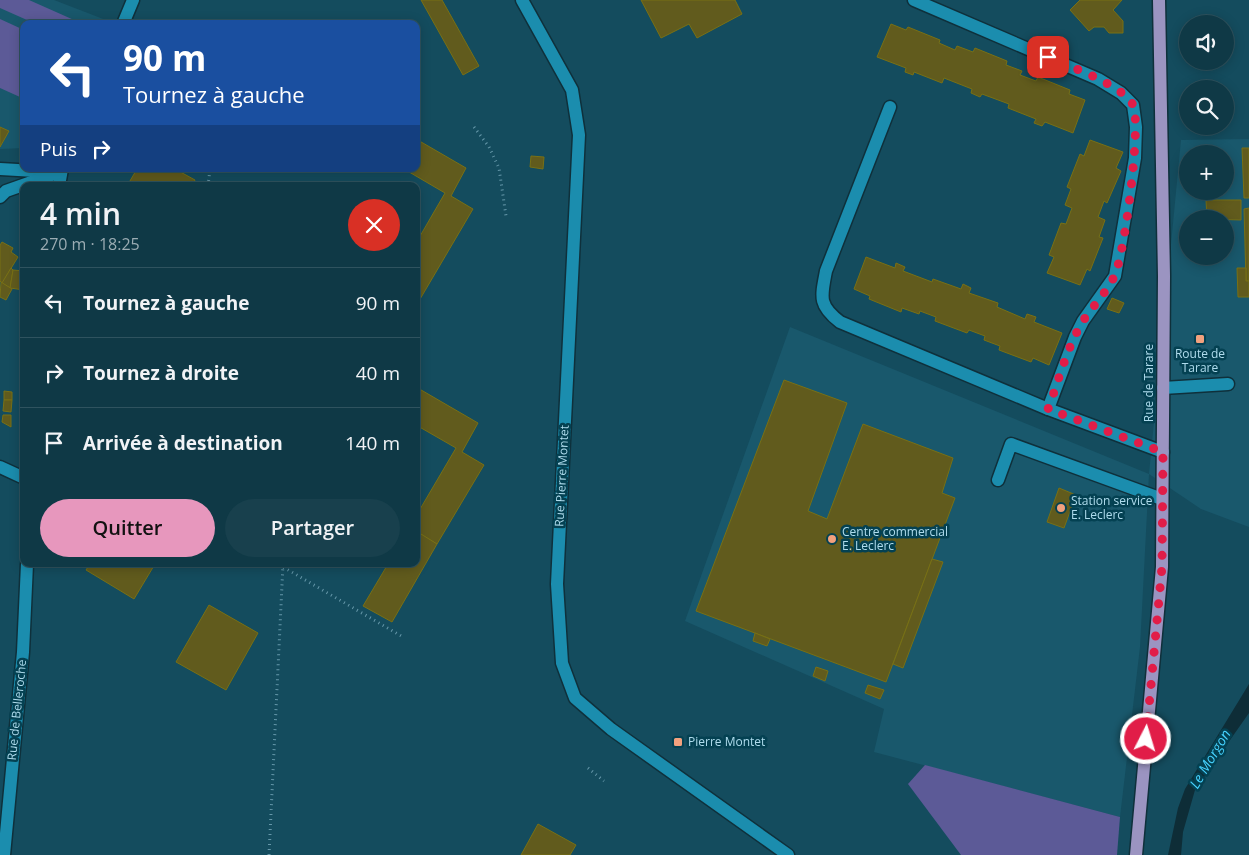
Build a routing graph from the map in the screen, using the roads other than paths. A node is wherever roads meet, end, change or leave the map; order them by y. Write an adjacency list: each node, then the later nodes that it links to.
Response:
1 (133, 0): 5 (street)
2 (522, 0): 23 (street, Rue Pierre Montet)
3 (914, 0): 15 (street)
4 (1159, 0): 14 (main road, Rue de Tarare)
5 (125, 20)
6 (890, 107): 15 (street)
7 (0, 169): 8 (street)
8 (20, 169)
9 (56, 172): 10 (street)
10 (30, 182)
11 (20, 186): 12 (street)
12 (2, 193)
13 (1228, 384): 14 (street)
14 (1163, 388): 16 (main road, Rue de Tarare)
15 (1048, 409): 16 (street)
16 (1163, 452): 20 (main road, Rue de Tarare)
17 (0, 467): 18 (street)
18 (20, 476)
19 (998, 480): 20 (street)
20 (1162, 499): 24 (main road, Rue de Tarare)
21 (27, 567): 22 (street, Rue de Belleroche)
22 (4, 855)
23 (788, 855)
24 (1136, 855)

